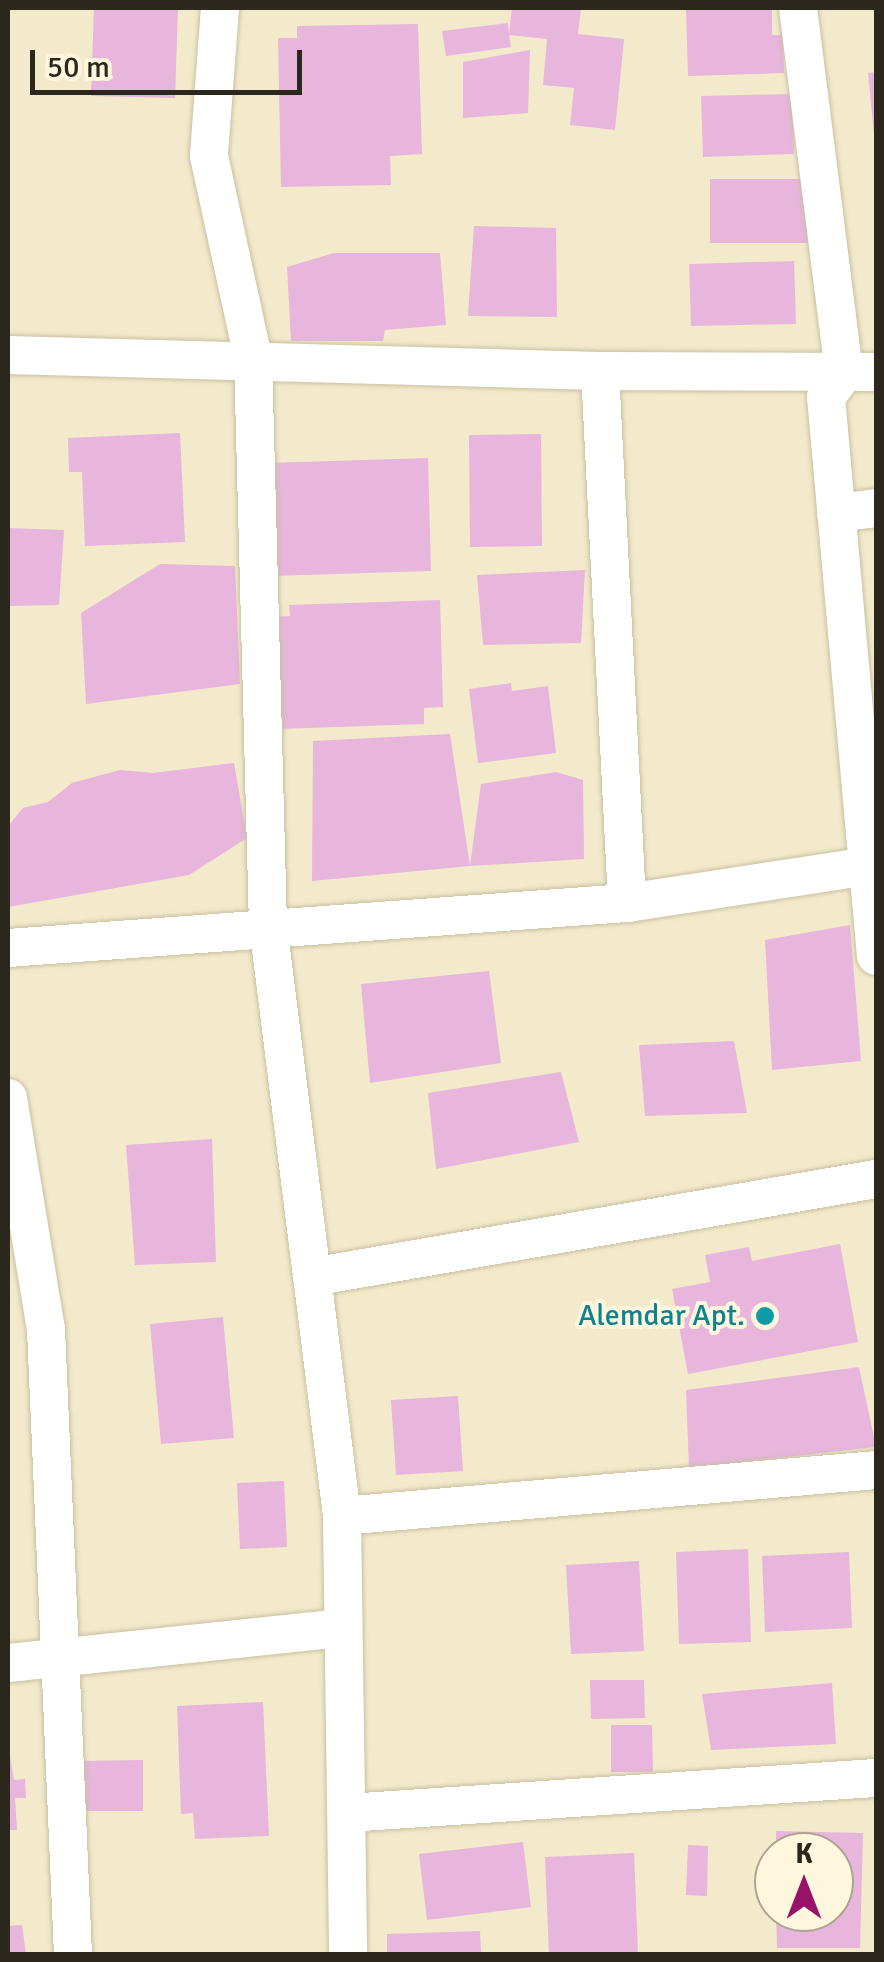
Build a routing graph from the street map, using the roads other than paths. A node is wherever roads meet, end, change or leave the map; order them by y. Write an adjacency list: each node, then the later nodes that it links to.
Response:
1 (220, 8): 4 (street)
2 (798, 8): 6 (street)
3 (8, 355): 4 (street)
4 (254, 357): 5 (street); 11 (street)
5 (600, 372): 6 (street); 10 (street)
6 (860, 372): 8 (street)
7 (876, 508): 8 (street)
8 (836, 513): 9 (street)
9 (872, 865): 10 (street); 13 (street)
10 (628, 904): 11 (street)
11 (268, 925): 12 (street); 16 (street)
12 (8, 948)
13 (876, 956)
14 (8, 1098): 20 (street)
15 (876, 1179): 16 (street)
16 (312, 1277): 18 (street)
17 (876, 1470): 18 (street)
18 (342, 1516): 19 (street)
19 (343, 1628): 20 (street); 23 (street)
20 (62, 1653): 21 (street); 24 (street)
21 (8, 1662)
22 (876, 1778): 23 (street)
23 (348, 1813): 25 (street)
24 (72, 1954)
25 (348, 1954)

